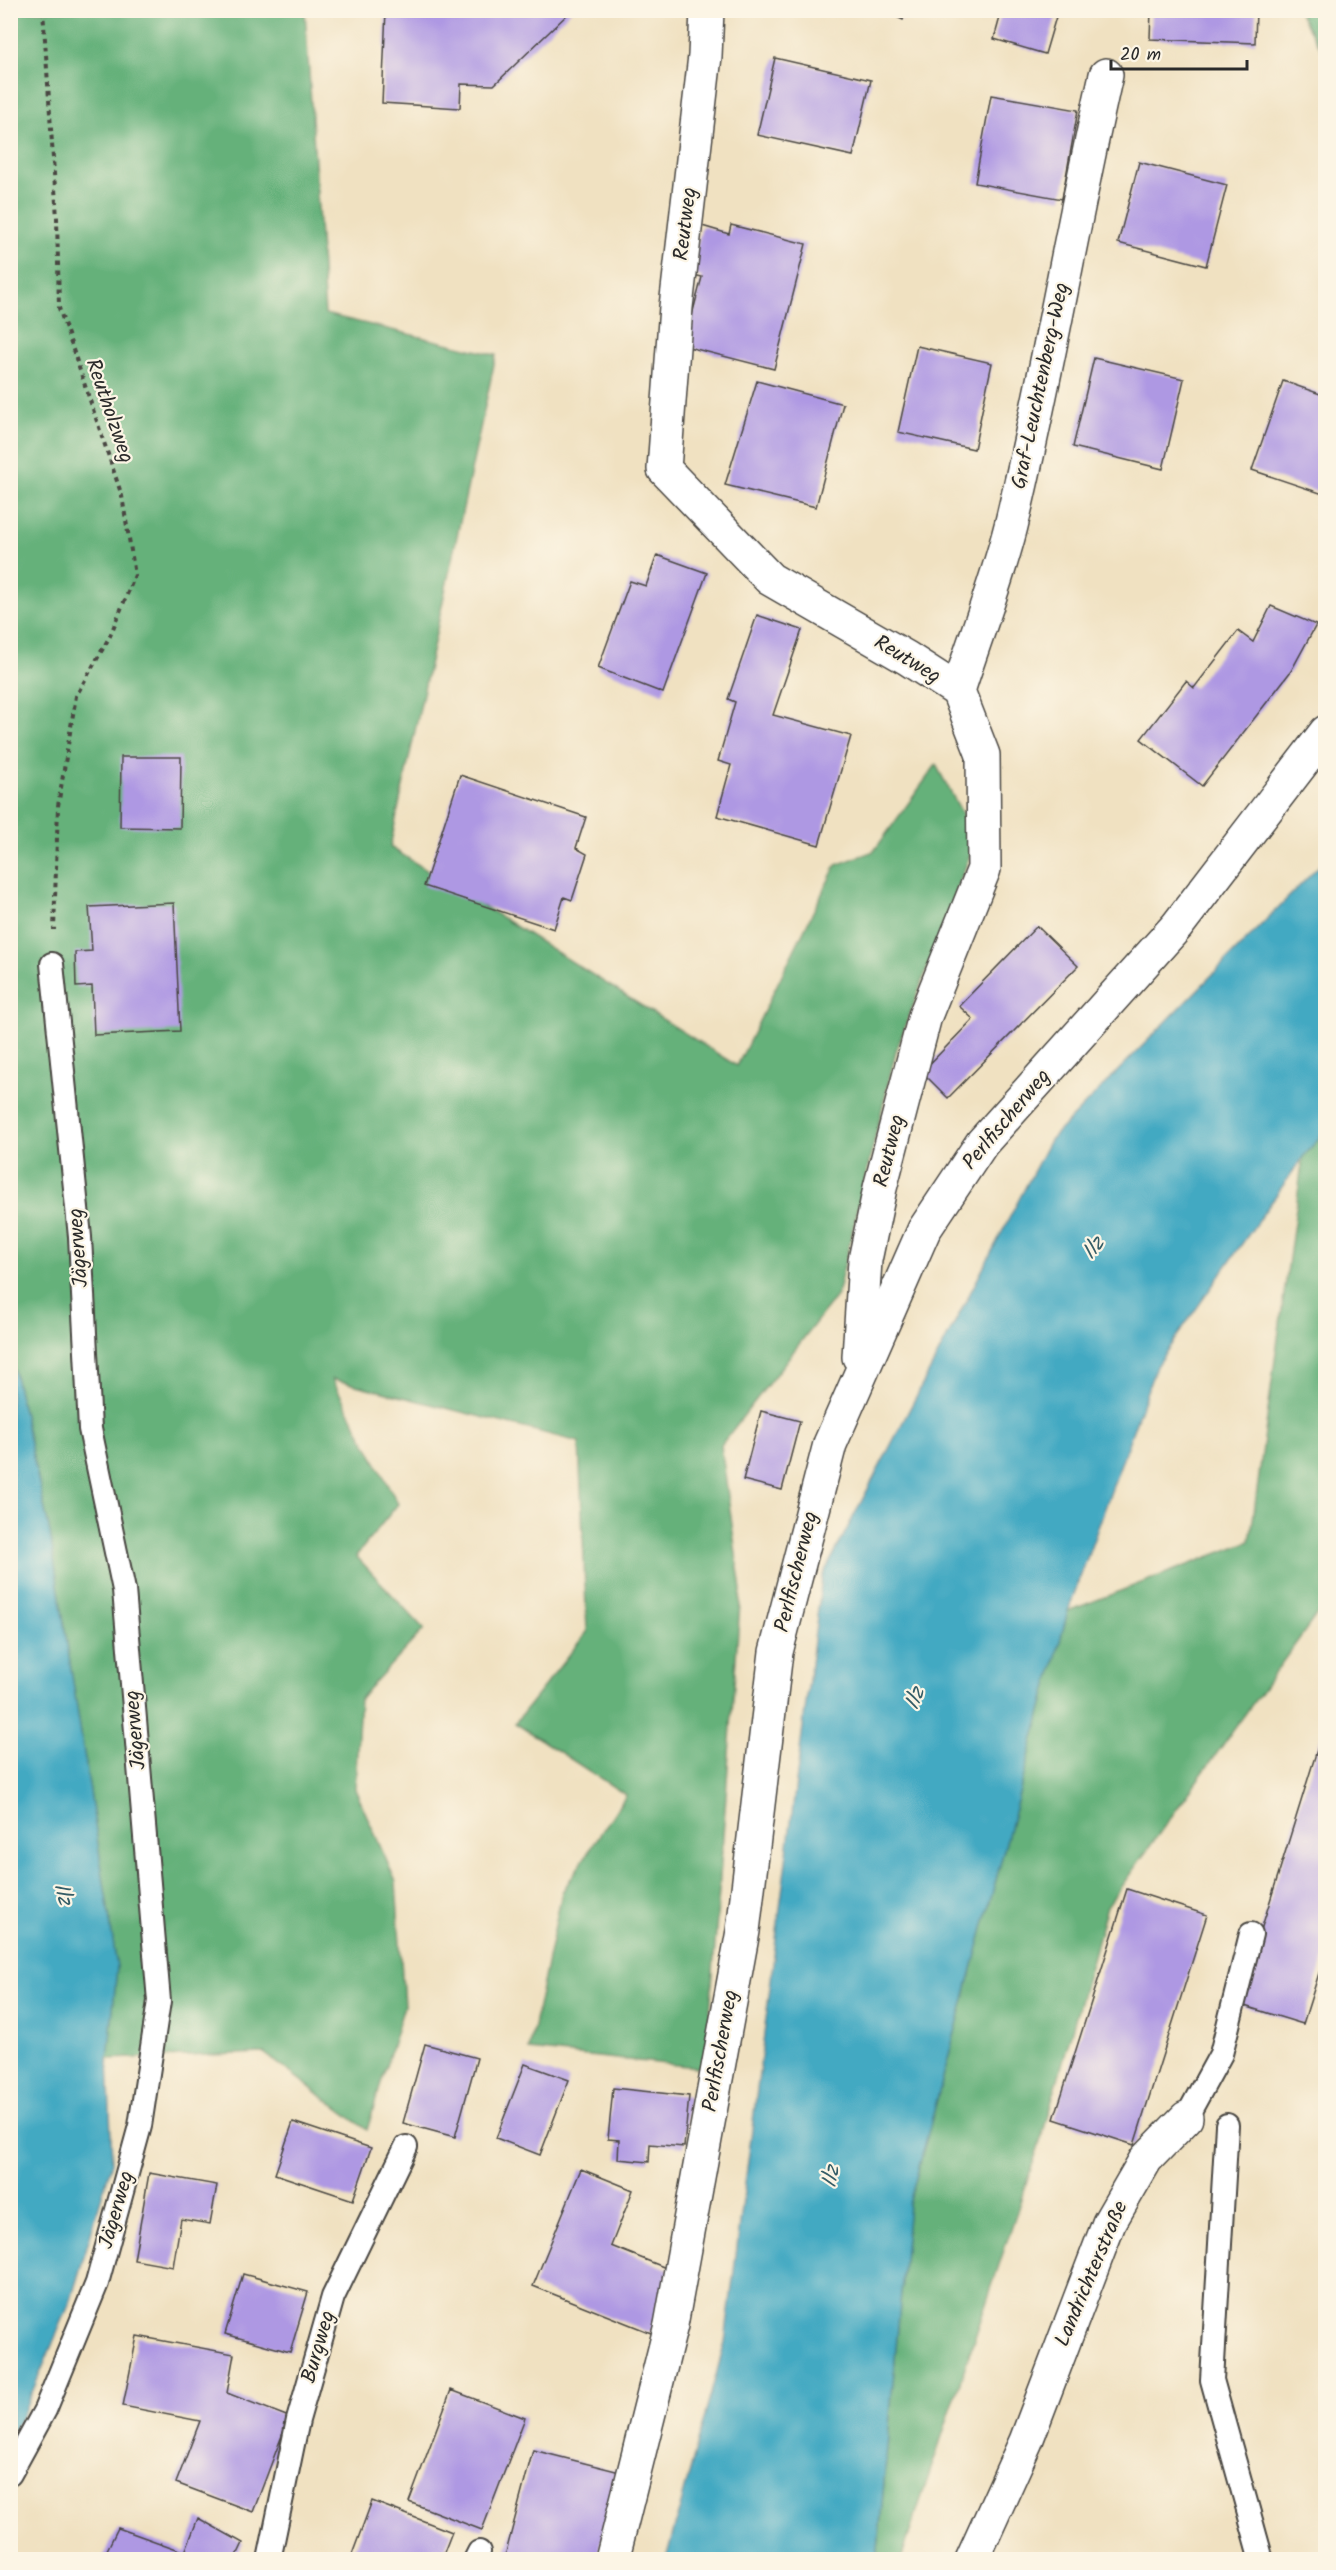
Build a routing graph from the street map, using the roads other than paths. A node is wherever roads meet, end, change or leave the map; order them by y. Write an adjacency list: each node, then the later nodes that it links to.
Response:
1 (707, 10): 3 (street, Reutweg)
2 (1106, 75): 3 (street, Graf-Leuchtenberg-Weg)
3 (958, 691): 6 (street, Reutweg)
4 (1326, 732): 6 (street, Perlfischerweg)
5 (52, 964): 11 (lane, Jägerweg)
6 (857, 1380): 13 (street, Perlfischerweg)
7 (1251, 1934): 8 (lane, Landrichterstraße)
8 (1186, 2118): 14 (street, Landrichterstraße)
9 (1227, 2125): 15 (lane)
10 (406, 2147): 12 (lane, Burgweg)
11 (10, 2474)
12 (269, 2559)
13 (612, 2559)
14 (972, 2559)
15 (1262, 2559)

